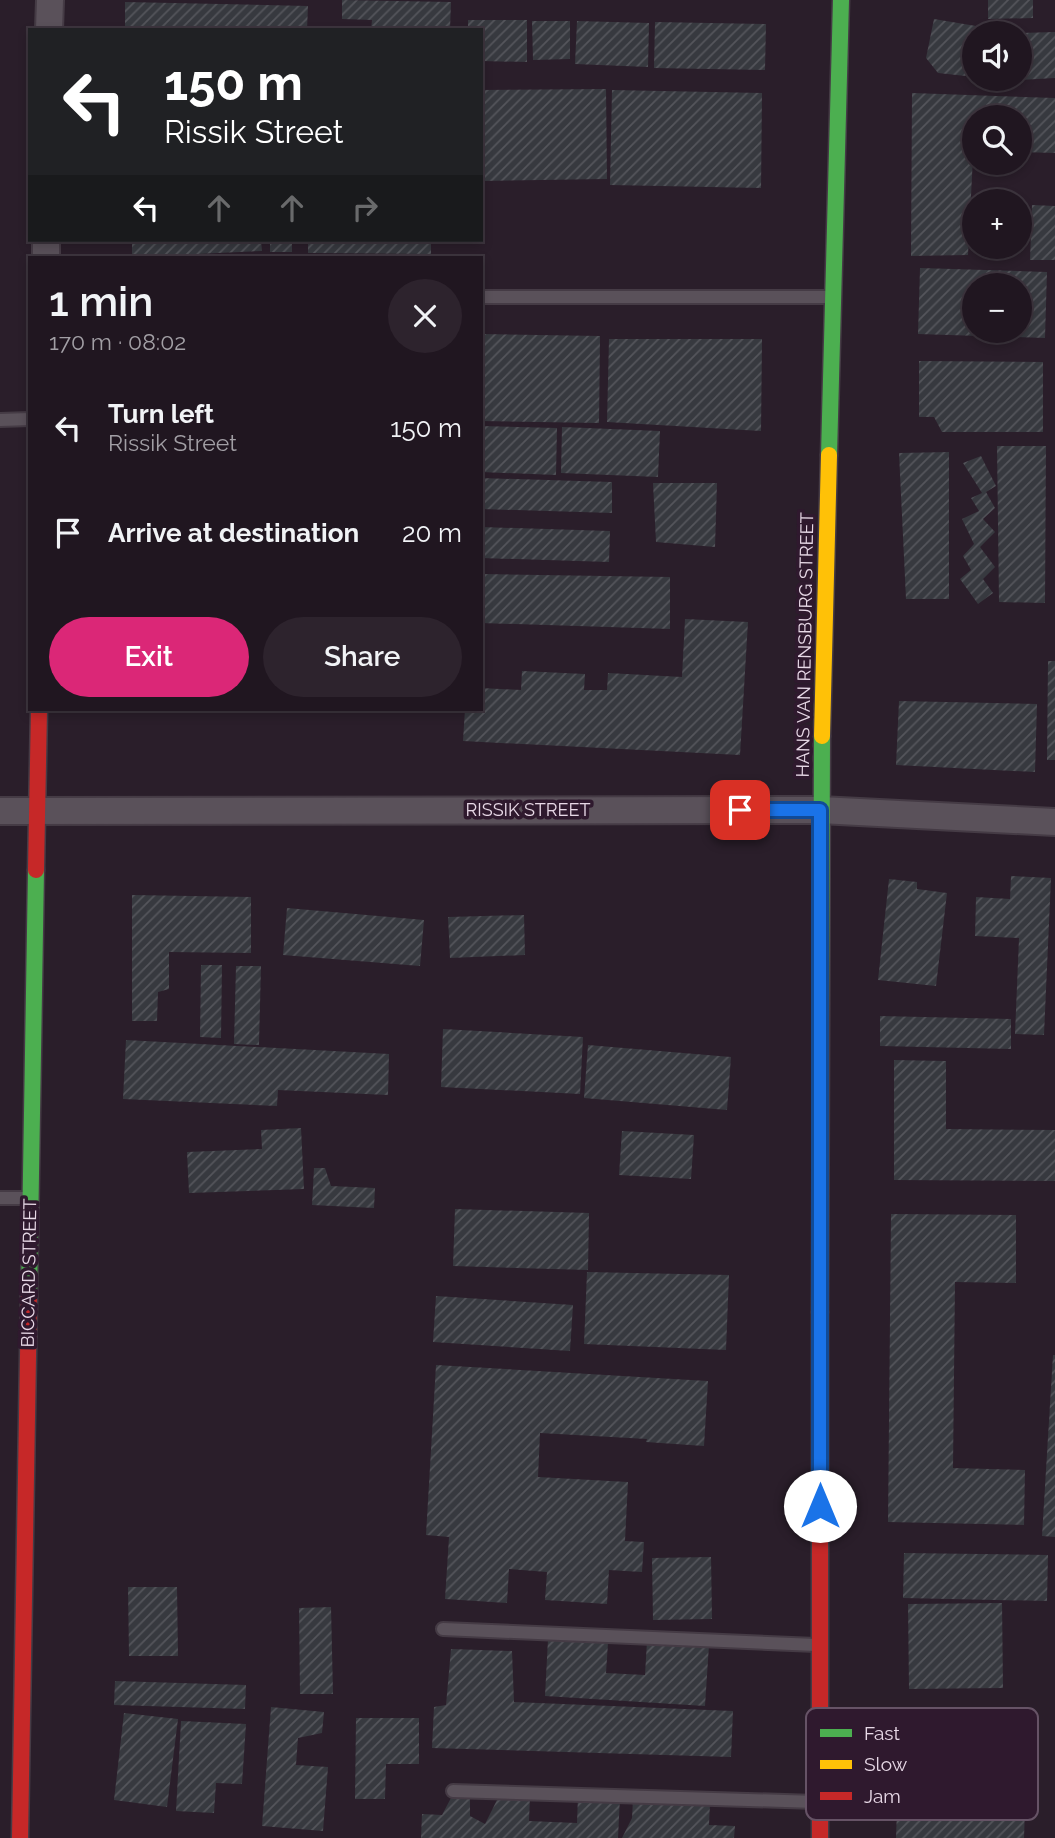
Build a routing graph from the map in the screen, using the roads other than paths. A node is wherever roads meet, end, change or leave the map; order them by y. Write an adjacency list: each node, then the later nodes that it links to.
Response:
1 (50, 0): 3 (street)
2 (841, 0): 5 (street, HANS VAN RENSBURG STREET)
3 (49, 28)
4 (483, 297): 5 (lane)
5 (833, 298): 9 (street, HANS VAN RENSBURG STREET)
6 (28, 419): 7 (lane)
7 (0, 420)
8 (39, 711): 11 (street, BICCARD STREET)
9 (820, 810): 11 (street, RISSIK STREET); 12 (street, RISSIK STREET); 16 (street, HANS VAN RENSBURG STREET)
10 (0, 811): 11 (street, RISSIK STREET)
11 (38, 811): 14 (street, BICCARD STREET)
12 (1055, 822)
13 (0, 1198): 14 (lane)
14 (31, 1198): 21 (street, BICCARD STREET)
15 (443, 1629): 16 (lane)
16 (819, 1645): 17 (street, HANS VAN RENSBURG STREET)
17 (819, 1708)
18 (453, 1791): 19 (lane)
19 (806, 1802)
20 (820, 1820): 22 (street, HANS VAN RENSBURG STREET)
21 (20, 1838)
22 (820, 1838)

